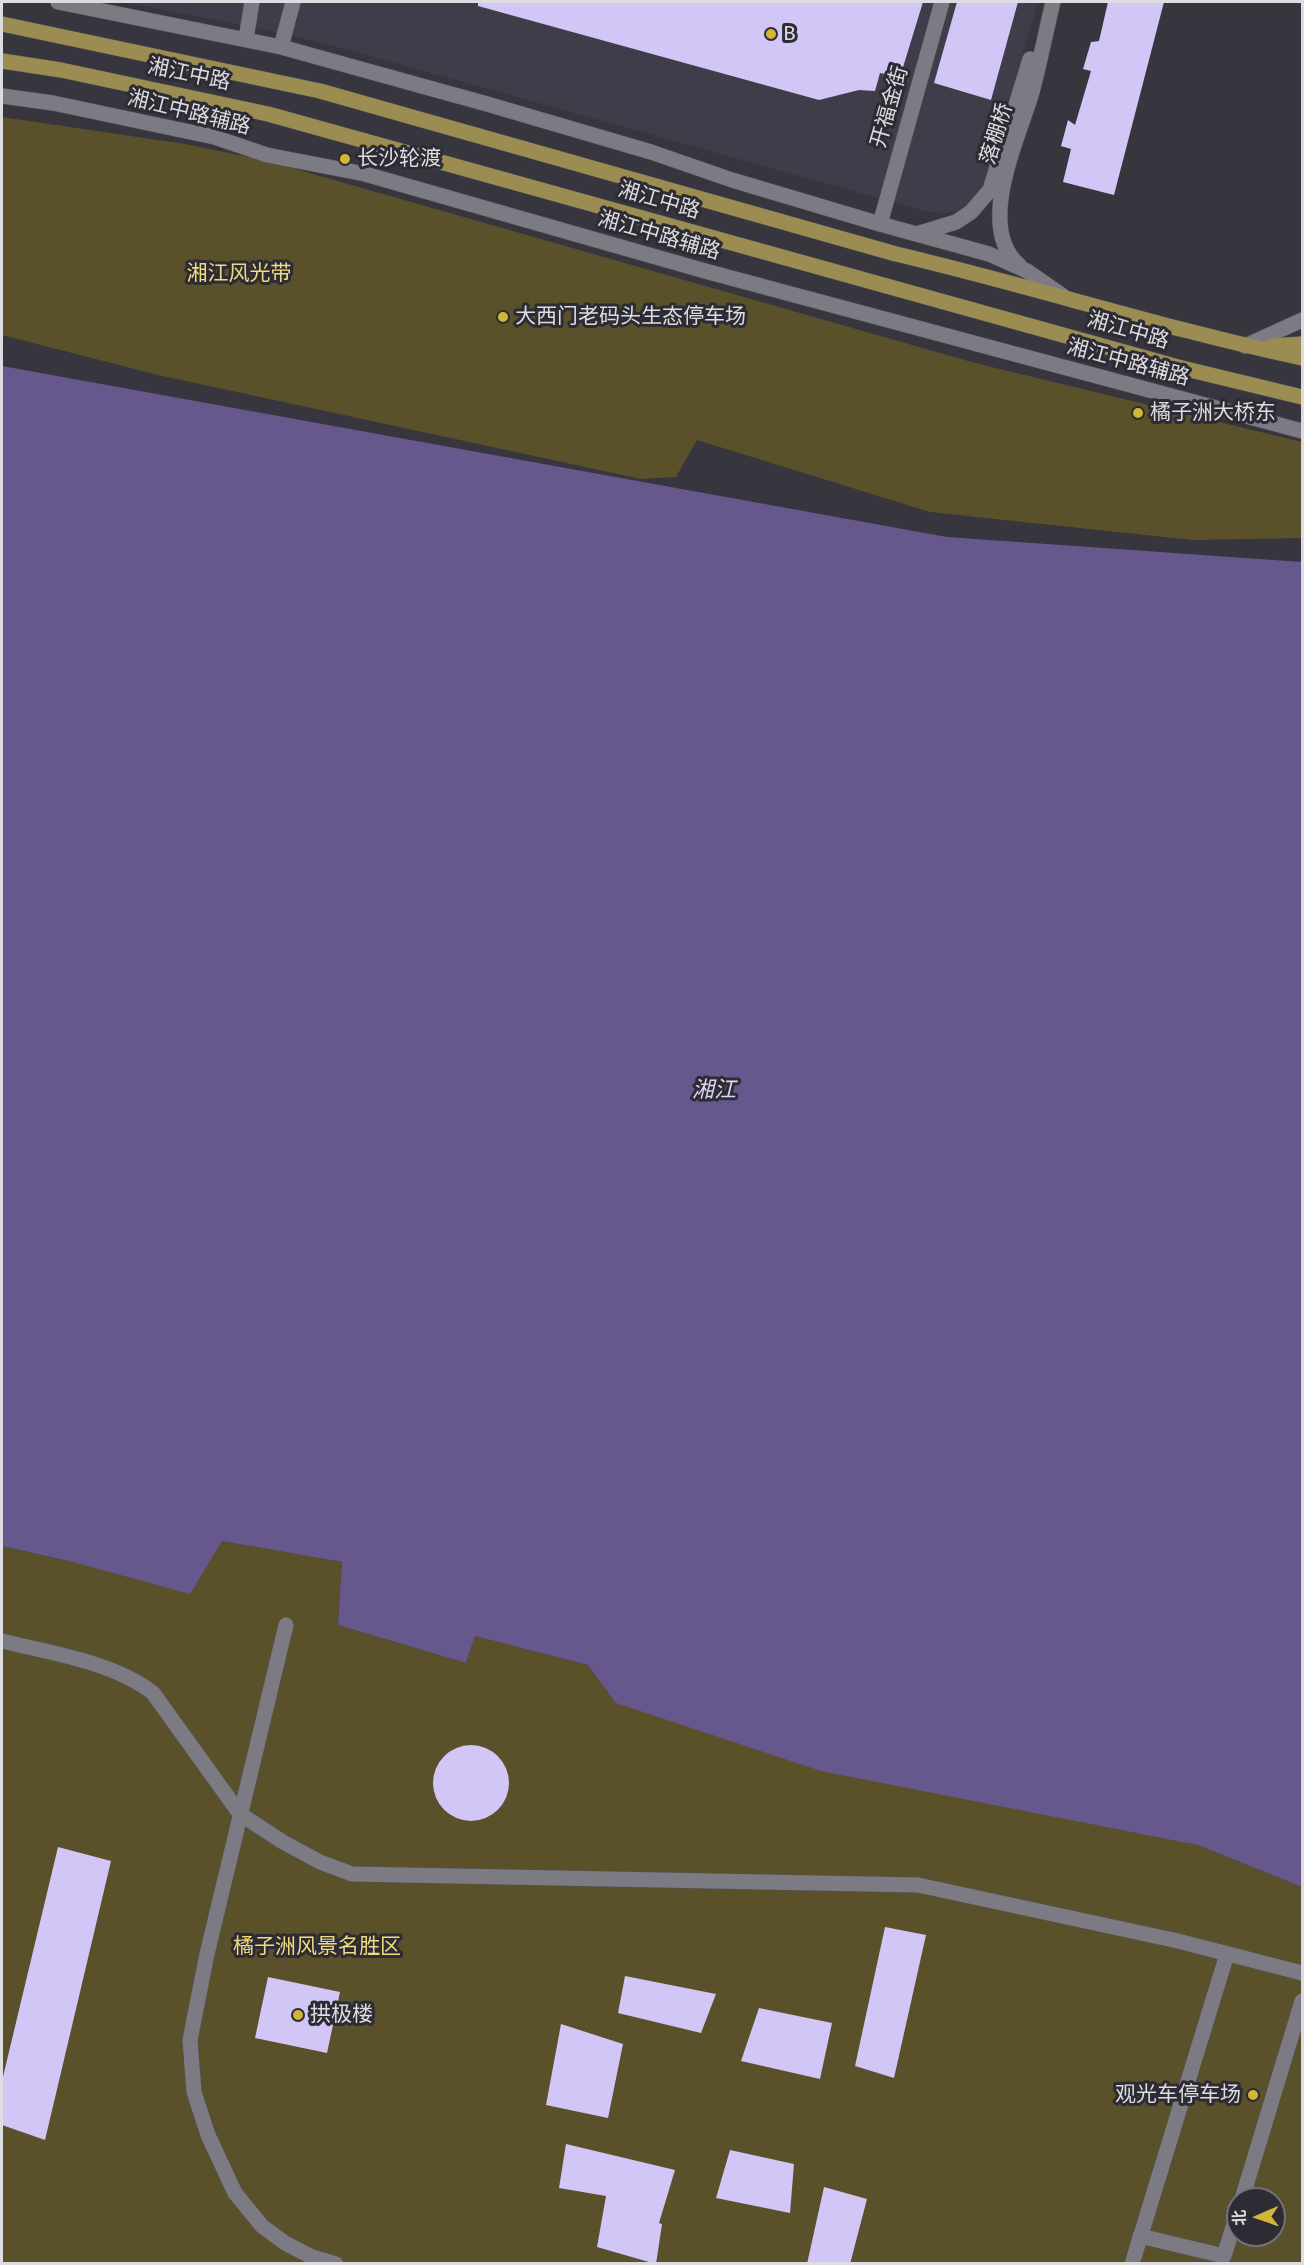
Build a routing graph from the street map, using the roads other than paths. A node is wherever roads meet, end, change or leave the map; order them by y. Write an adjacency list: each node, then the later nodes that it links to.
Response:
1 (58, 2): 8 (street, 湘江中路)
2 (252, 2): 8 (street)
3 (293, 2): 9 (street)
4 (942, 2): 12 (street, 开福金街)
5 (1046, 2): 13 (street, 落棚桥)
6 (1053, 2): 14 (street, 落棚桥)
7 (2, 24): 15 (main road, 湘江中路)
8 (246, 39): 9 (street, 湘江中路)
9 (281, 47): 12 (street, 湘江中路)
10 (2, 61): 20 (main road, 湘江中路)
11 (2, 96): 21 (street, 湘江中路辅路)
12 (880, 224): 13 (street, 湘江中路)
13 (918, 234): 14 (street, 湘江中路)
14 (1027, 271): 15 (street, 湘江中路)
15 (1071, 301): 18 (main road, 湘江中路)
16 (1302, 320): 18 (street)
17 (1302, 344): 18 (main road)
18 (1245, 346): 19 (main road, 湘江中路)
19 (1302, 358)
20 (1302, 397)
21 (1302, 431)
22 (286, 1625): 24 (street)
23 (2, 1641): 24 (street)
24 (240, 1814): 25 (street); 31 (street)
25 (1227, 1954): 26 (street); 29 (street)
26 (1302, 1973)
27 (1302, 2001): 28 (street)
28 (1246, 2187)
29 (1140, 2236): 30 (street); 32 (street)
30 (1227, 2247)
31 (336, 2264)
32 (1132, 2264)

